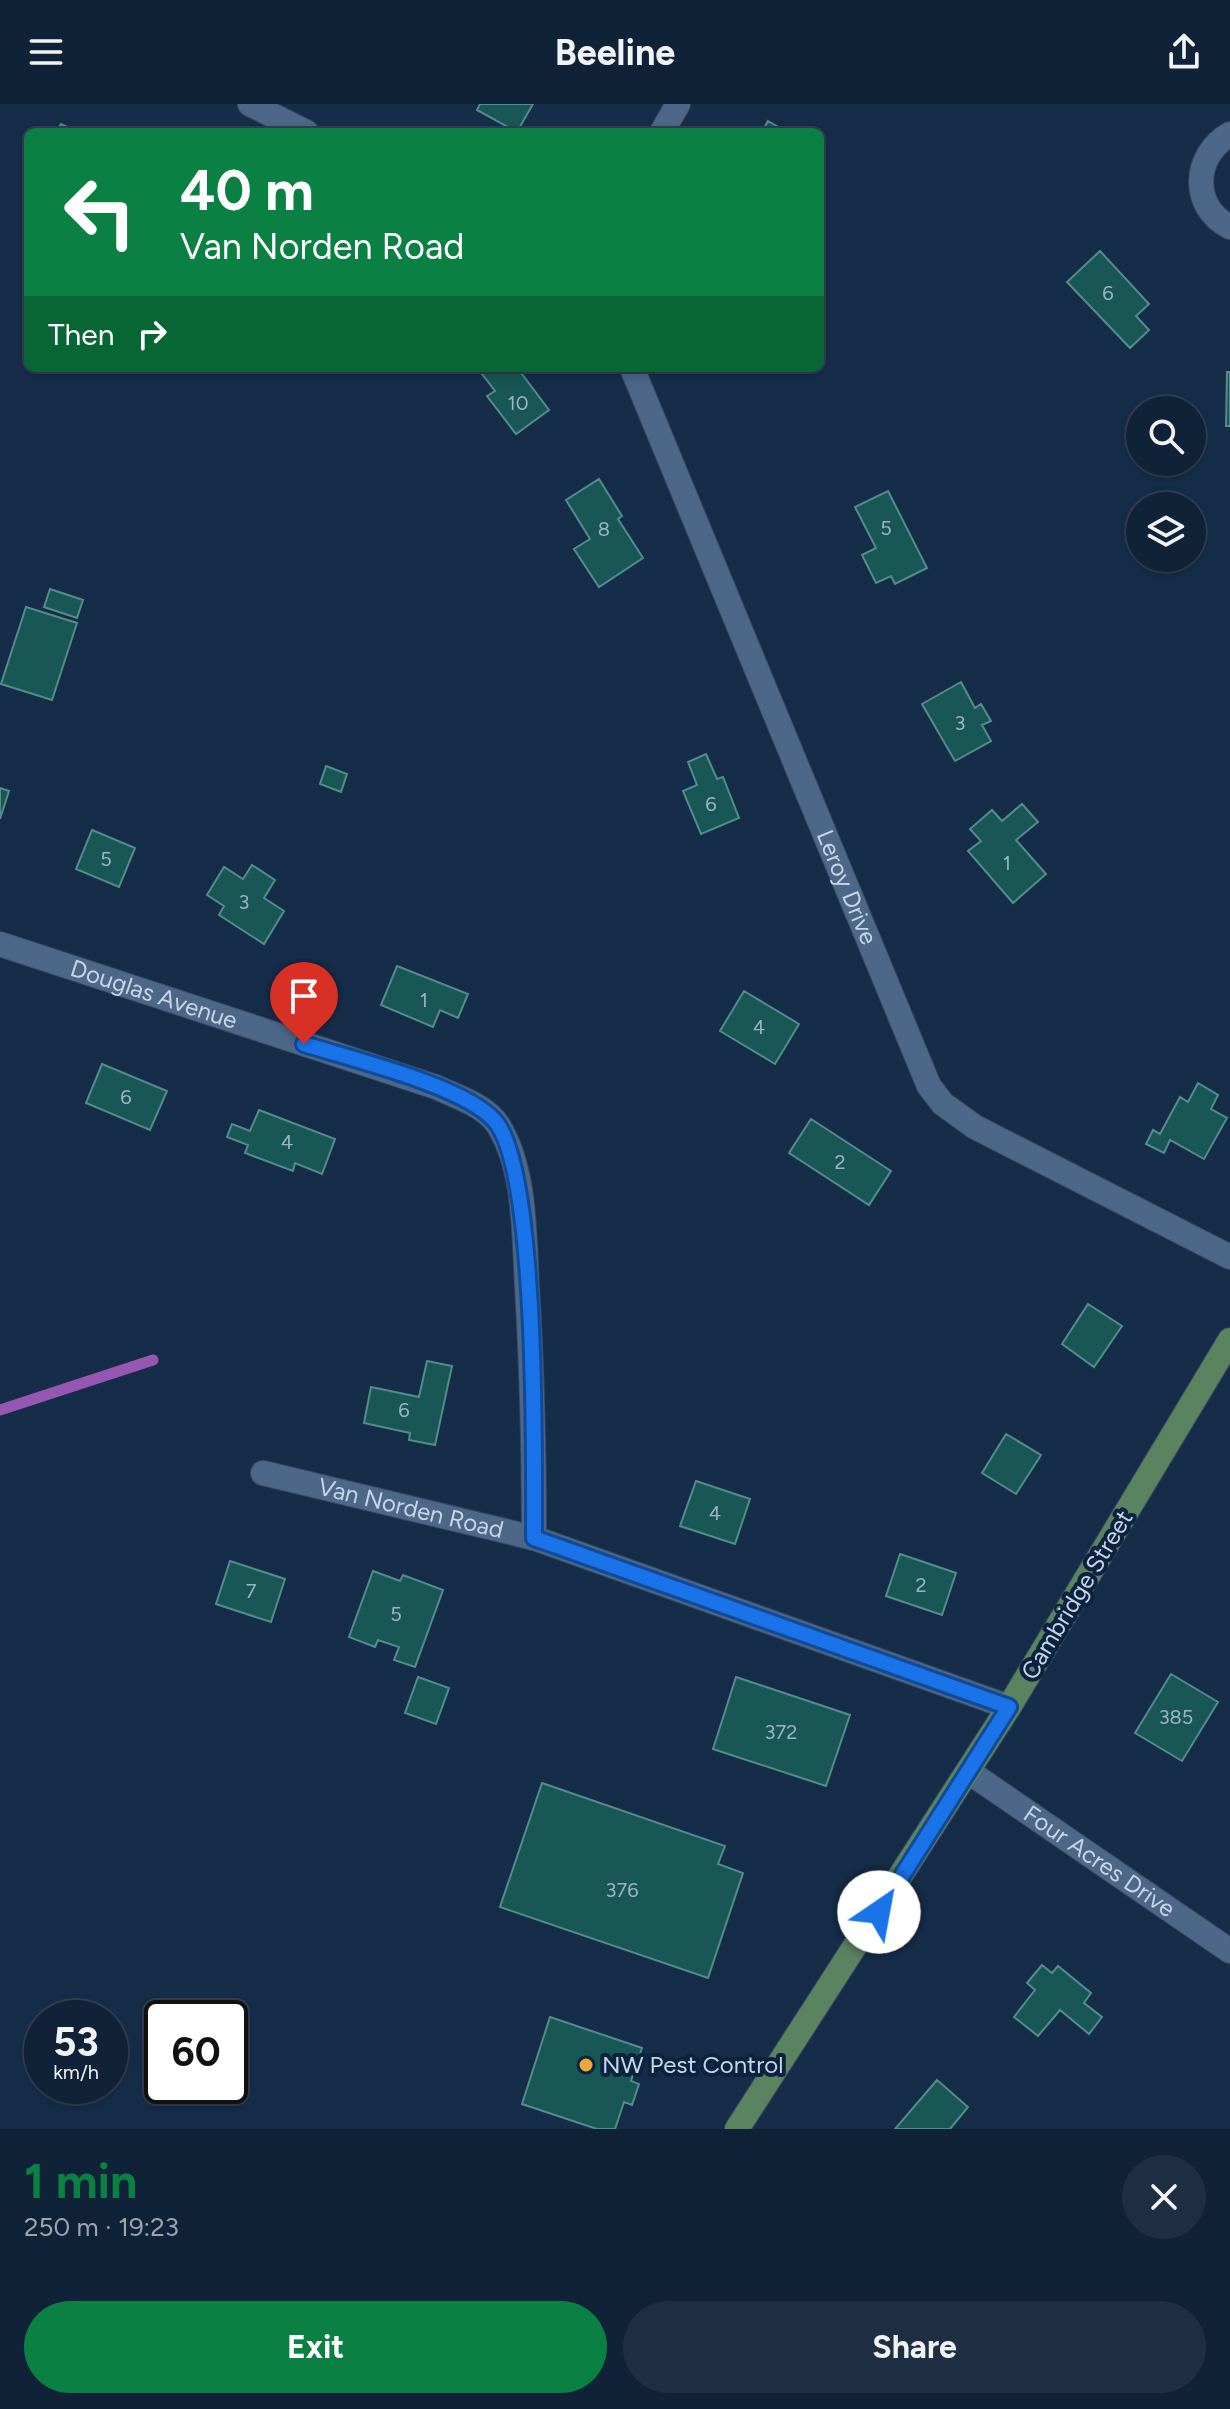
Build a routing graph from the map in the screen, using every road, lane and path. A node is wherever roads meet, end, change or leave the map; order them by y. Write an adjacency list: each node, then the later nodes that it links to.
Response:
1 (250, 104): 3 (street)
2 (678, 104): 4 (street)
3 (298, 128)
4 (664, 128)
5 (1230, 134): 6 (street)
6 (1230, 227)
7 (634, 372): 9 (street, Leroy Drive)
8 (0, 944): 14 (street, Douglas Avenue)
9 (1230, 1257)
10 (1230, 1340): 12 (main road, Cambridge Street)
11 (1230, 1368): 12 (street)
12 (1205, 1384): 15 (main road, Cambridge Street)
13 (263, 1473): 14 (street, Van Norden Road)
14 (534, 1538): 15 (street, Van Norden Road)
15 (1009, 1707): 16 (main road, Cambridge Street)
16 (969, 1772): 17 (street, Four Acres Drive); 18 (main road, Cambridge Street)
17 (1230, 1951)
18 (737, 2129)

